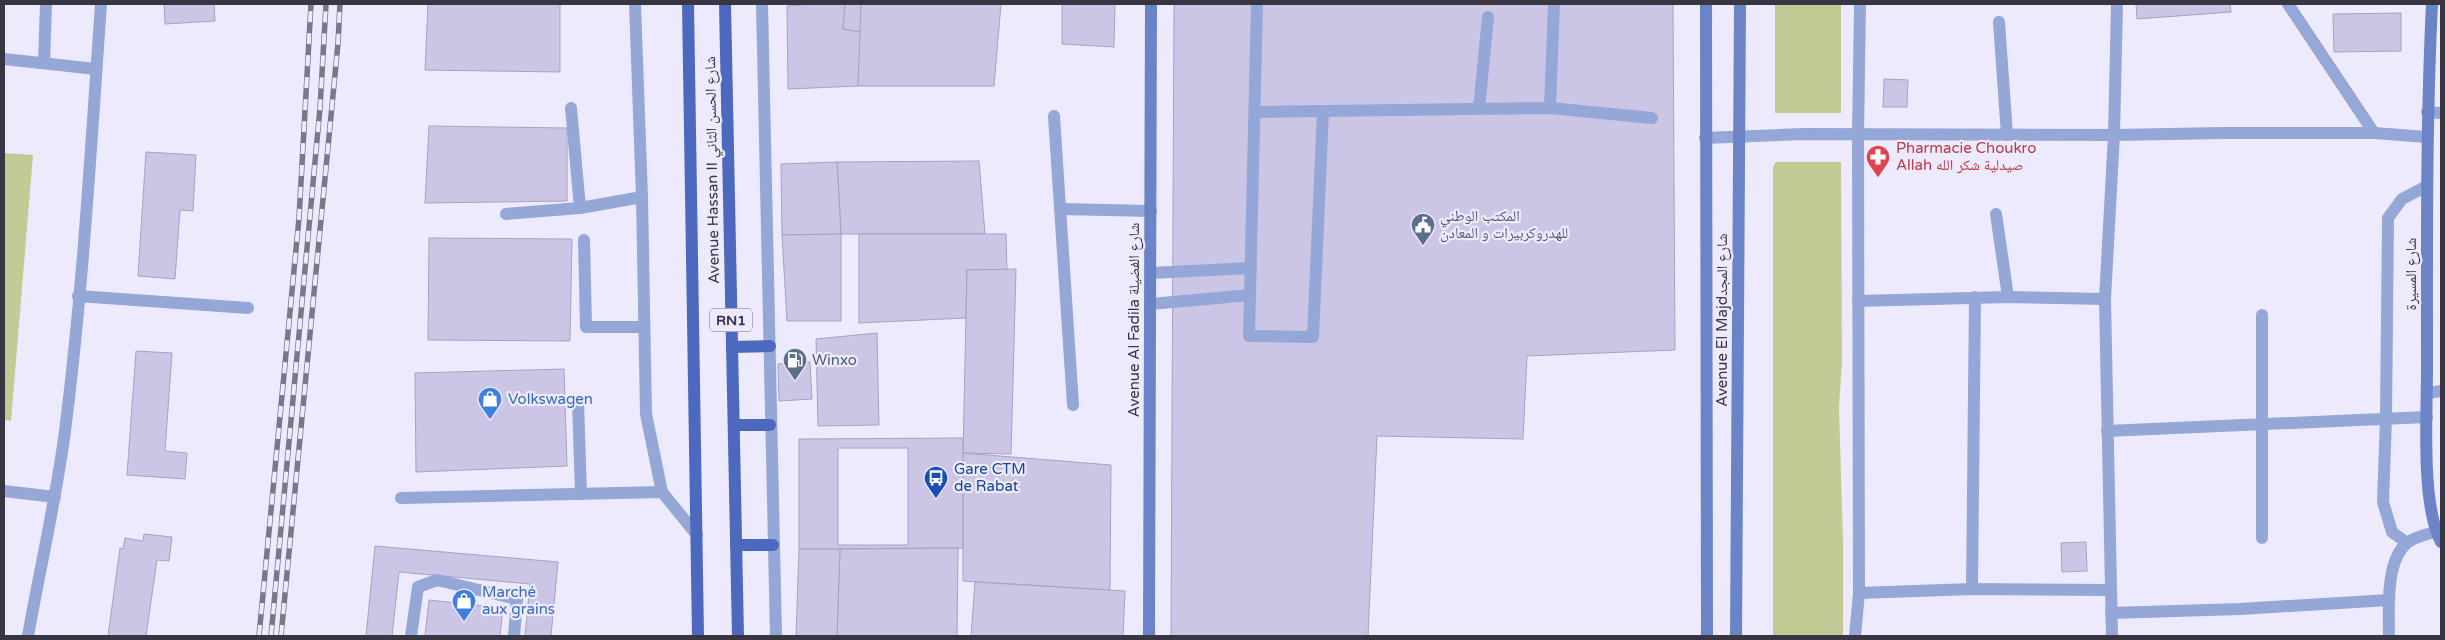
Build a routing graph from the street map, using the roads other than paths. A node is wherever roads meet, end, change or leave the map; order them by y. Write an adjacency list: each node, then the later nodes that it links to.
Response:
1 (46, 4): 19 (street)
2 (101, 4): 20 (street)
3 (635, 4): 38 (street)
4 (688, 4): 74 (main road, Avenue Hassan II شارع الحسن الثاني / RN1)
5 (725, 4): 58 (main road, Avenue Hassan II شارع الحسن الثاني / RN1)
6 (762, 4): 57 (street)
7 (1151, 4): 41 (main road, Avenue Al Fadila شارع الفضيلة)
8 (1257, 4): 24 (street)
9 (1554, 4): 22 (street)
10 (1706, 4): 36 (main road, Avenue El Majdشارع المجد)
11 (1740, 4): 34 (main road, Avenue El Majdشارع المجد)
12 (1860, 4): 33 (street)
13 (2117, 4): 32 (street)
14 (2288, 4): 30 (street)
15 (2432, 4): 26 (main road, شارع المسيرة)
16 (1488, 18): 23 (street)
17 (1999, 22): 31 (street)
18 (4, 59): 19 (street)
19 (44, 62): 20 (street)
20 (96, 69): 48 (street)
21 (570, 108): 39 (street)
22 (1550, 108): 23 (street); 29 (street)
23 (1479, 109): 25 (street)
24 (1255, 112): 25 (street); 45 (street)
25 (1323, 112): 47 (street)
26 (2427, 112): 27 (street); 35 (main road, شارع المسيرة)
27 (2441, 113)
28 (1054, 116): 40 (street)
29 (1652, 118)
30 (2374, 133): 32 (street); 35 (street)
31 (2007, 135): 32 (street); 33 (street)
32 (2114, 135): 51 (street)
33 (1858, 136): 34 (street); 52 (street)
34 (1739, 137): 36 (street); 93 (main road, Avenue El Majdشارع المجد)
35 (2427, 137): 37 (main road, شارع المسيرة)
36 (1705, 138): 92 (main road, Avenue El Majdشارع المجد)
37 (2427, 186): 60 (main road, شارع المسيرة); 64 (street)
38 (642, 197): 39 (street); 56 (street)
39 (580, 208): 42 (street)
40 (1060, 209): 41 (street); 62 (street)
41 (1151, 211): 46 (main road, Avenue Al Fadila شارع الفضيلة)
42 (506, 214)
43 (1996, 214): 50 (street)
44 (584, 240): 56 (street)
45 (1251, 268): 46 (street); 47 (street)
46 (1151, 273): 53 (main road, Avenue Al Fadila شارع الفضيلة)
47 (1250, 295): 53 (street)
48 (78, 296): 54 (street); 72 (street)
49 (1975, 297): 50 (street); 52 (street); 80 (street)
50 (2008, 297): 51 (street)
51 (2105, 299): 68 (street)
52 (1858, 300): 82 (street)
53 (1151, 304): 91 (main road, Avenue Al Fadila شارع الفضيلة)
54 (248, 308)
55 (2262, 315): 65 (street)
56 (644, 327): 70 (street)
57 (770, 346): 58 (main road); 67 (street)
58 (732, 347): 66 (main road, Avenue Hassan II شارع الحسن الثاني / RN1)
59 (2441, 392): 60 (street)
60 (2427, 393): 63 (main road, شارع المسيرة)
61 (578, 402): 71 (street)
62 (1072, 405)
63 (2427, 417): 64 (street); 75 (main road, شارع المسيرة)
64 (2386, 419): 65 (street); 77 (street)
65 (2263, 424): 68 (street); 76 (street)
66 (735, 425): 67 (main road); 78 (main road, Avenue Hassan II شارع الحسن الثاني / RN1)
67 (770, 425): 79 (street)
68 (2107, 431): 81 (street)
69 (4, 491): 72 (street)
70 (662, 492): 71 (street); 74 (street)
71 (582, 494): 73 (street)
72 (54, 497): 85 (street)
73 (401, 498)
74 (696, 535): 88 (main road, Avenue Hassan II شارع الحسن الثاني / RN1)
75 (2438, 537): 77 (street)
76 (2262, 538)
77 (2407, 543): 83 (street)
78 (736, 545): 79 (main road); 89 (main road, Avenue Hassan II شارع الحسن الثاني / RN1)
79 (773, 545): 90 (street)
80 (1972, 589): 81 (street); 82 (street)
81 (2110, 590): 84 (street)
82 (1859, 593): 94 (street)
83 (2389, 600): 84 (street); 96 (street)
84 (2111, 614): 95 (street)
85 (28, 636)
86 (411, 636): 87 (street)
87 (514, 636)
88 (698, 636)
89 (738, 636)
90 (776, 636)
91 (1149, 636)
92 (1707, 636)
93 (1736, 636)
94 (1855, 636)
95 (2112, 636)
96 (2389, 636)

